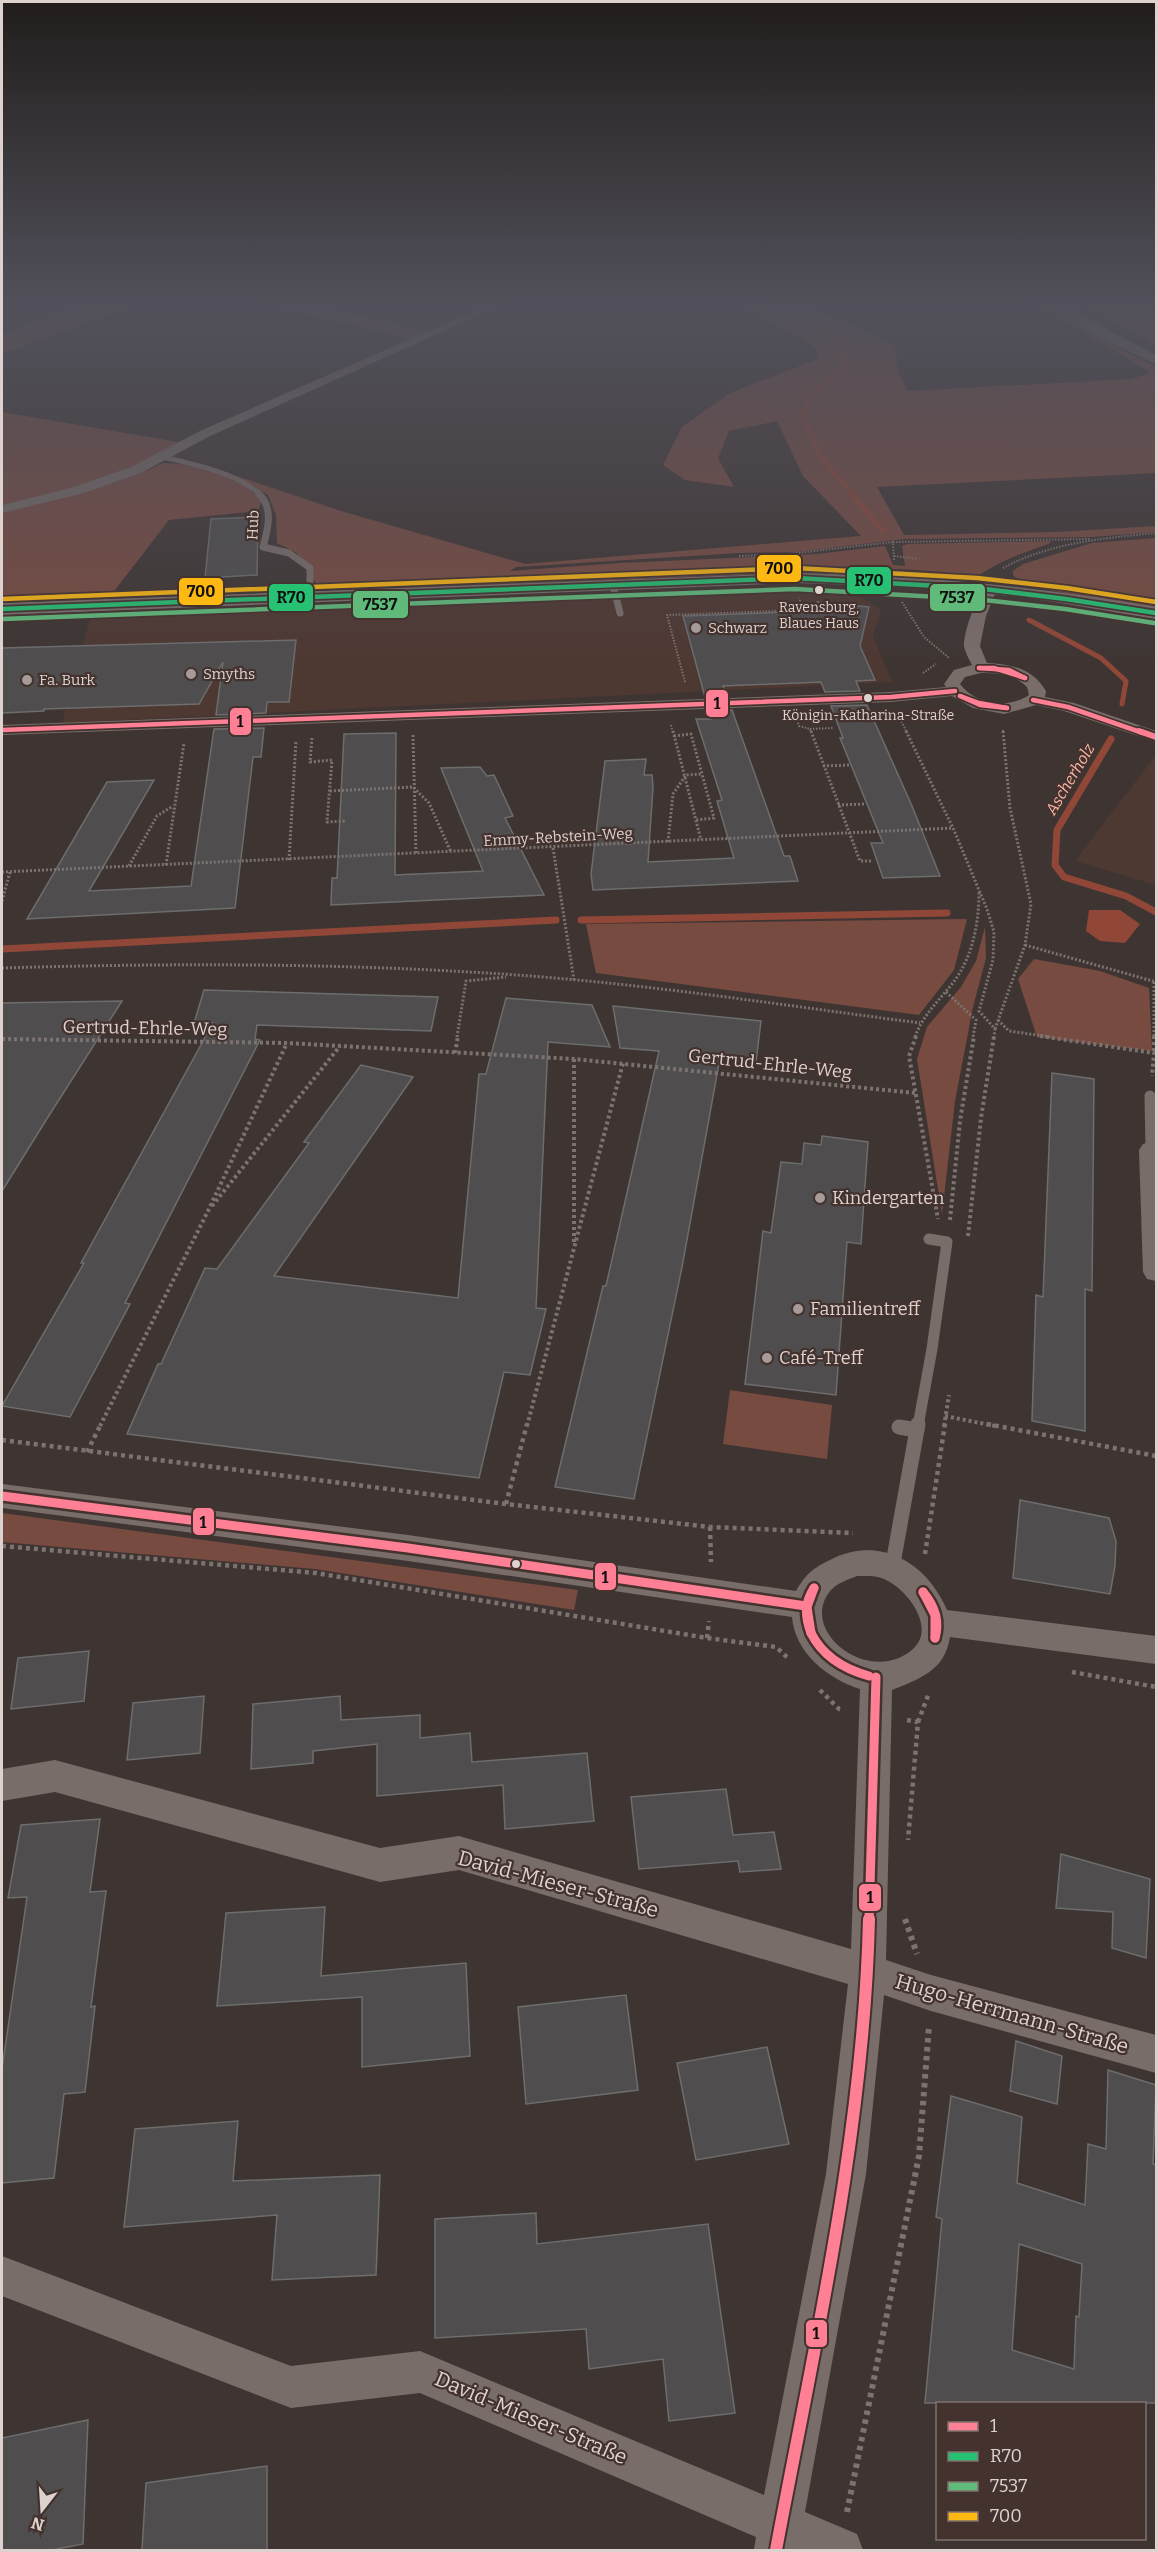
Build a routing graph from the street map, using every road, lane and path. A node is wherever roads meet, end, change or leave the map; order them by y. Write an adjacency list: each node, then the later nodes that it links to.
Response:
1 (226, 425): 2 (street)
2 (163, 457): 3 (street); 13 (lane, Hub)
3 (2, 509)
4 (1156, 533): 5 (path)
5 (1090, 539): 6 (path); 10 (path)
6 (894, 542): 7 (path); 8 (path)
7 (730, 556)
8 (895, 566)
9 (613, 585): 10 (street); 13 (street); 15 (lane)
10 (990, 589): 16 (street); 18 (street)
11 (796, 590): 19 (path)
12 (899, 594): 17 (path)
13 (310, 598): 14 (street)
14 (2, 609)
15 (620, 613)
16 (1156, 613)
17 (949, 658)
18 (981, 668): 20 (street); 22 (street)
19 (676, 682)
20 (955, 691): 21 (street); 24 (street)
21 (891, 697): 23 (street); 46 (path)
22 (1033, 700): 24 (street); 34 (street)
23 (666, 705): 25 (street); 33 (path)
24 (1002, 708): 60 (path)
25 (414, 716): 27 (street); 39 (path)
26 (796, 718): 30 (path)
27 (296, 720): 28 (street); 53 (path)
28 (189, 724): 31 (street); 42 (path)
29 (833, 728): 30 (path)
30 (810, 729): 36 (path)
31 (2, 730)
32 (312, 731): 40 (path)
33 (674, 735): 37 (path); 38 (path)
34 (1156, 737)
35 (849, 765): 36 (path)
36 (823, 766): 43 (path)
37 (702, 774): 38 (path); 44 (path)
38 (686, 775): 44 (path); 49 (path)
39 (413, 787): 40 (path); 51 (path); 52 (path)
40 (330, 791): 45 (path)
41 (865, 804): 43 (path)
42 (174, 805): 55 (path); 56 (path)
43 (838, 805): 47 (path)
44 (696, 820): 48 (path)
45 (345, 821)
46 (953, 828): 47 (path, Emmy-Rebstein-Weg); 65 (path)
47 (849, 834): 48 (path, Emmy-Rebstein-Weg); 54 (path)
48 (701, 840): 49 (path, Emmy-Rebstein-Weg)
49 (668, 842): 50 (path, Emmy-Rebstein-Weg)
50 (553, 848): 51 (path, Emmy-Rebstein-Weg); 63 (path)
51 (451, 852): 52 (path, Emmy-Rebstein-Weg)
52 (416, 854): 53 (path, Emmy-Rebstein-Weg)
53 (289, 860): 55 (path, Emmy-Rebstein-Weg)
54 (872, 861)
55 (166, 865): 56 (path, Emmy-Rebstein-Weg)
56 (129, 866): 58 (path, Emmy-Rebstein-Weg)
57 (2, 872): 58 (path, Emmy-Rebstein-Weg)
58 (10, 872): 59 (path)
59 (2, 901)
60 (1025, 945): 64 (path); 68 (path)
61 (2, 968): 62 (path)
62 (506, 976): 63 (path); 74 (path)
63 (574, 980): 69 (path)
64 (1155, 982): 75 (path)
65 (946, 992): 67 (path); 69 (path)
66 (979, 1011): 67 (path)
67 (976, 1020): 84 (path)
68 (998, 1020): 70 (path); 75 (path)
69 (920, 1023): 79 (path)
70 (995, 1029)
71 (2, 1040): 72 (path, Gertrud-Ehrle-Weg)
72 (286, 1043): 73 (path, Gertrud-Ehrle-Weg); 82 (path)
73 (340, 1046): 74 (path, Gertrud-Ehrle-Weg); 82 (path)
74 (455, 1053): 76 (path, Gertrud-Ehrle-Weg)
75 (1154, 1053): 78 (path)
76 (574, 1059): 77 (path, Gertrud-Ehrle-Weg); 85 (path)
77 (623, 1063): 79 (path, Gertrud-Ehrle-Weg); 85 (path)
78 (1152, 1075)
79 (915, 1093): 84 (path)
80 (1150, 1096): 81 (lane)
81 (1154, 1150): 86 (street)
82 (208, 1211): 91 (path)
83 (929, 1239): 84 (lane)
84 (947, 1242): 87 (lane)
85 (574, 1248): 94 (path)
86 (1156, 1272)
87 (921, 1413): 89 (lane); 92 (path)
88 (899, 1426): 89 (lane)
89 (917, 1430): 95 (lane)
90 (2, 1440): 91 (path)
91 (87, 1452): 94 (path)
92 (1156, 1456)
93 (2, 1496): 99 (street)
94 (506, 1504): 95 (path)
95 (898, 1535): 96 (path); 98 (lane)
96 (927, 1544)
97 (2, 1546): 101 (path)
98 (892, 1569): 99 (street); 100 (street)
99 (806, 1606): 104 (street)
100 (936, 1622): 102 (street); 104 (street)
101 (776, 1647)
102 (1156, 1650)
103 (1068, 1672): 105 (path)
104 (876, 1677): 109 (street)
105 (1156, 1687)
106 (929, 1690): 107 (path)
107 (918, 1722)
108 (2, 1785): 109 (street, David-Mieser-Straße)
109 (868, 1972): 110 (street, Hugo-Herrmann-Straße); 113 (street)
110 (931, 1993): 111 (street, Hugo-Herrmann-Straße); 114 (path)
111 (1156, 2054)
112 (2, 2276): 113 (street, David-Mieser-Straße)
113 (779, 2537): 114 (street, David-Mieser-Straße)
114 (841, 2550)

